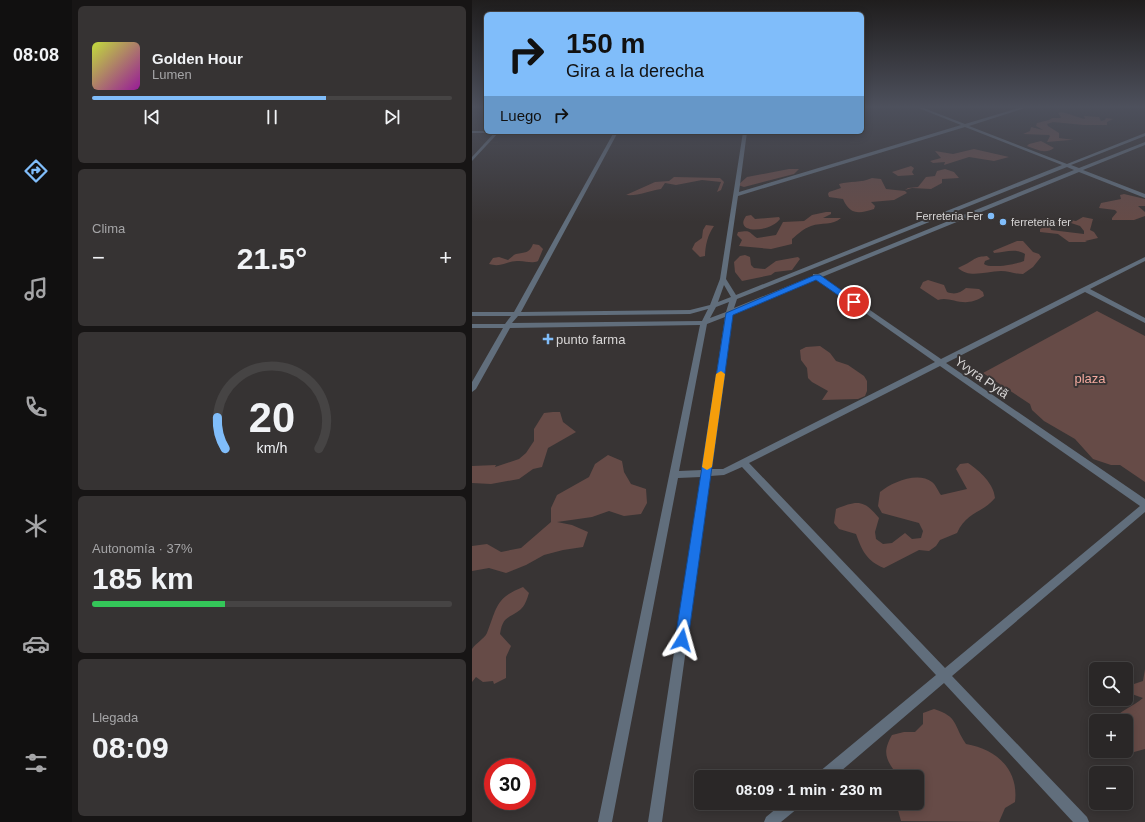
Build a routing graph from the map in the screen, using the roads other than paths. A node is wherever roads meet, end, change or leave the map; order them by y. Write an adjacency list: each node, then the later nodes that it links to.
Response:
1 (485, 145): 8 (street)
2 (609, 145): 22 (street)
3 (743, 145): 11 (street)
4 (898, 145): 11 (street)
5 (1016, 145): 9 (street)
6 (1116, 145): 9 (street)
7 (1139, 145): 10 (street)
8 (472, 160)
9 (1066, 165): 10 (street); 14 (street)
10 (1078, 170): 12 (street); 15 (street)
11 (735, 195): 16 (street)
12 (1145, 196)
13 (1145, 258): 17 (street)
14 (807, 268): 15 (street, Yvyra Pytã); 18 (street)
15 (817, 277): 20 (street); 27 (street, Yvyra Pytã)
16 (723, 279): 18 (street); 19 (street)
17 (1084, 290): 23 (street); 27 (street)
18 (734, 297): 19 (street); 20 (street)
19 (713, 306): 22 (street); 24 (street)
20 (729, 313): 24 (street); 30 (street)
21 (472, 314): 22 (street)
22 (516, 314): 26 (street)
23 (1145, 321)
24 (704, 323): 26 (street); 31 (street)
25 (472, 326): 26 (street)
26 (507, 326): 28 (street)
27 (940, 362): 29 (street); 32 (street, Yvyra Pytã)
28 (472, 389)
29 (743, 462): 30 (street); 34 (street)
30 (706, 473): 31 (street); 38 (street)
31 (674, 476): 37 (street)
32 (1145, 504)
33 (1145, 507): 34 (street)
34 (944, 676): 35 (street); 40 (street)
35 (832, 770)
36 (785, 810): 39 (street)
37 (605, 822)
38 (655, 822)
39 (770, 822)
40 (1082, 822)

